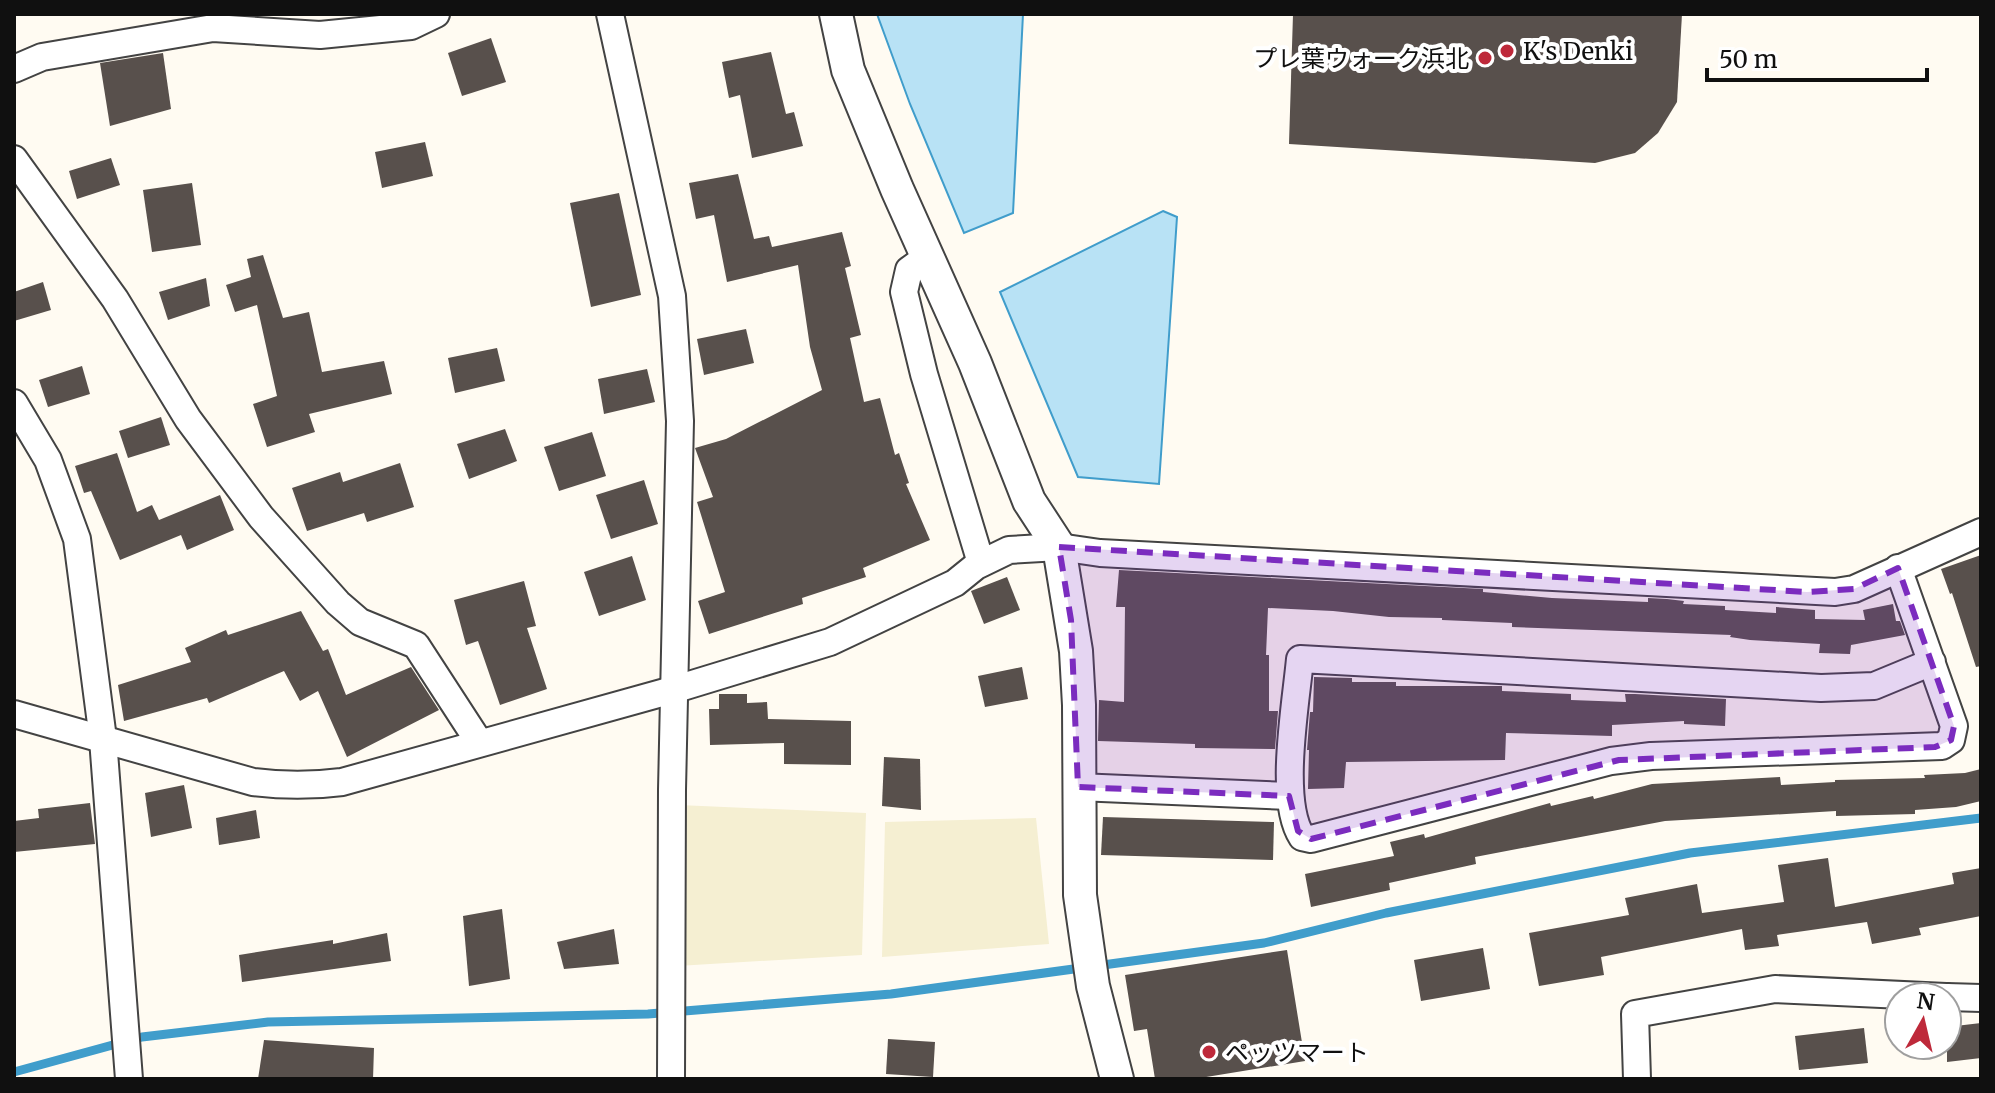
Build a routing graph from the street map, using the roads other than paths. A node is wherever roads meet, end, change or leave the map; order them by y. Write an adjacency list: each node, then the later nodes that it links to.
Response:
1 (436, 14): 4 (street)
2 (610, 14): 13 (street)
3 (836, 14): 6 (street)
4 (14, 69)
5 (14, 159): 16 (street)
6 (927, 257): 9 (street); 10 (street)
7 (14, 403): 15 (street)
8 (1981, 532): 11 (street)
9 (1059, 547): 10 (street); 11 (street); 17 (street)
10 (981, 563): 13 (street)
11 (1898, 568): 12 (street)
12 (1932, 662): 18 (street); 18 (street)
13 (676, 689): 16 (street); 21 (street)
14 (14, 714): 15 (street)
15 (103, 739): 16 (street); 20 (street)
16 (479, 742)
17 (1078, 787): 18 (street); 22 (street)
18 (1289, 796)
19 (1883, 994): 23 (street)
20 (129, 1079)
21 (671, 1079)
22 (1117, 1079)
23 (1637, 1079)

